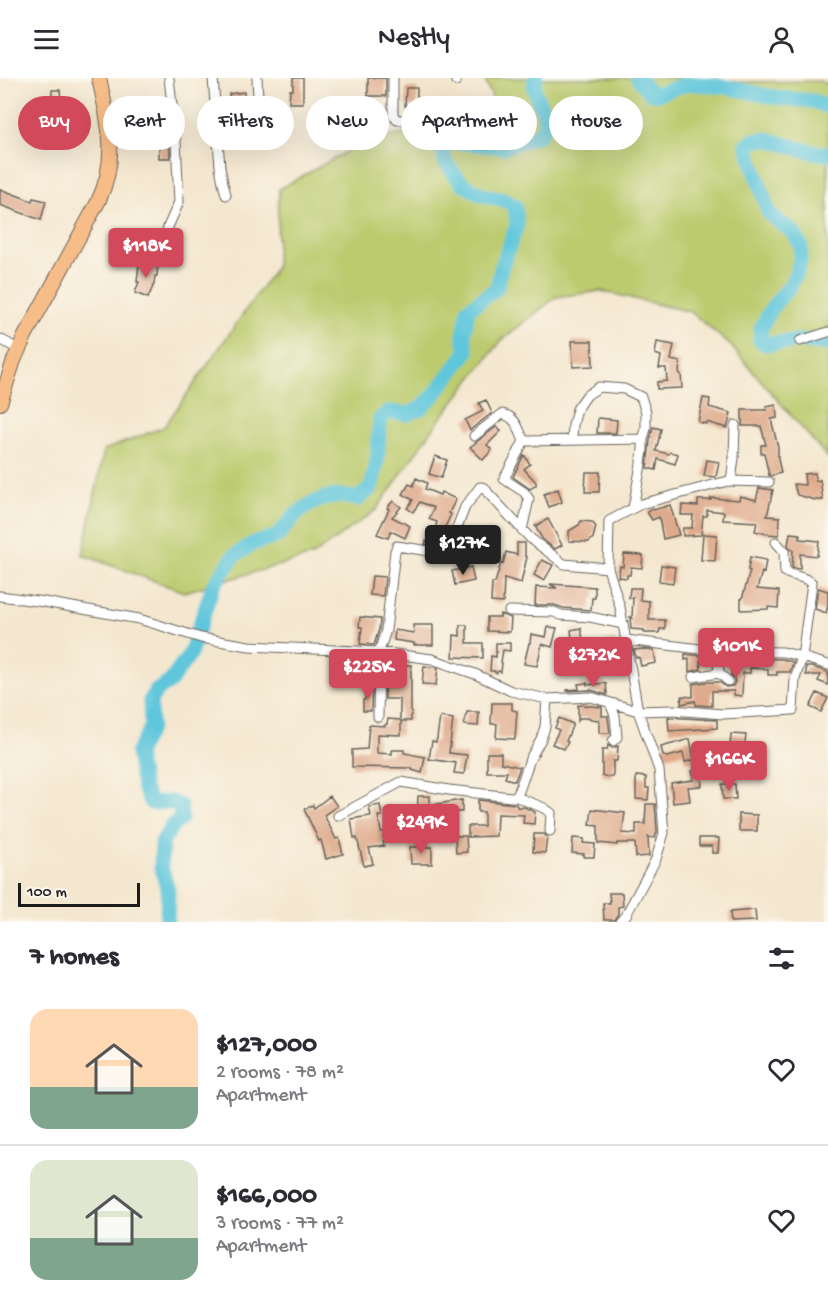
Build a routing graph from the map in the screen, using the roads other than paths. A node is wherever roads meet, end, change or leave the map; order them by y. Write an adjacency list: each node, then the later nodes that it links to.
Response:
1 (99, 78): 13 (main road)
2 (170, 78): 9 (street)
3 (213, 78): 8 (street)
4 (257, 78): 6 (street)
5 (393, 78): 7 (street)
6 (258, 96)
7 (401, 120)
8 (226, 195)
9 (163, 251)
10 (828, 332): 12 (street)
11 (0, 339): 13 (street)
12 (800, 341)
13 (18, 349): 14 (main road)
14 (0, 403)
15 (735, 425): 20 (street)
16 (474, 436): 19 (street)
17 (643, 439): 18 (street); 18 (street); 22 (street)
18 (572, 440): 19 (street)
19 (524, 441): 23 (street)
20 (731, 481): 21 (street); 22 (street)
21 (769, 482)
22 (633, 508): 25 (street)
23 (522, 530): 25 (street); 31 (street)
24 (776, 542): 32 (street)
25 (608, 568): 28 (street)
26 (0, 596): 31 (street)
27 (508, 611): 28 (street)
28 (623, 624): 29 (street)
29 (626, 640): 30 (street); 39 (street)
30 (717, 651): 32 (street); 34 (street)
31 (379, 652): 37 (street); 40 (street)
32 (802, 657): 33 (street); 39 (street)
33 (828, 665)
34 (719, 673): 35 (street); 36 (street)
35 (693, 677)
36 (728, 681)
37 (547, 699): 38 (street); 42 (street)
38 (610, 703): 39 (street); 41 (street)
39 (638, 711): 45 (street)
40 (378, 717)
41 (613, 741)
42 (517, 797): 43 (street); 44 (street)
43 (338, 816)
44 (550, 831)
45 (621, 922)

